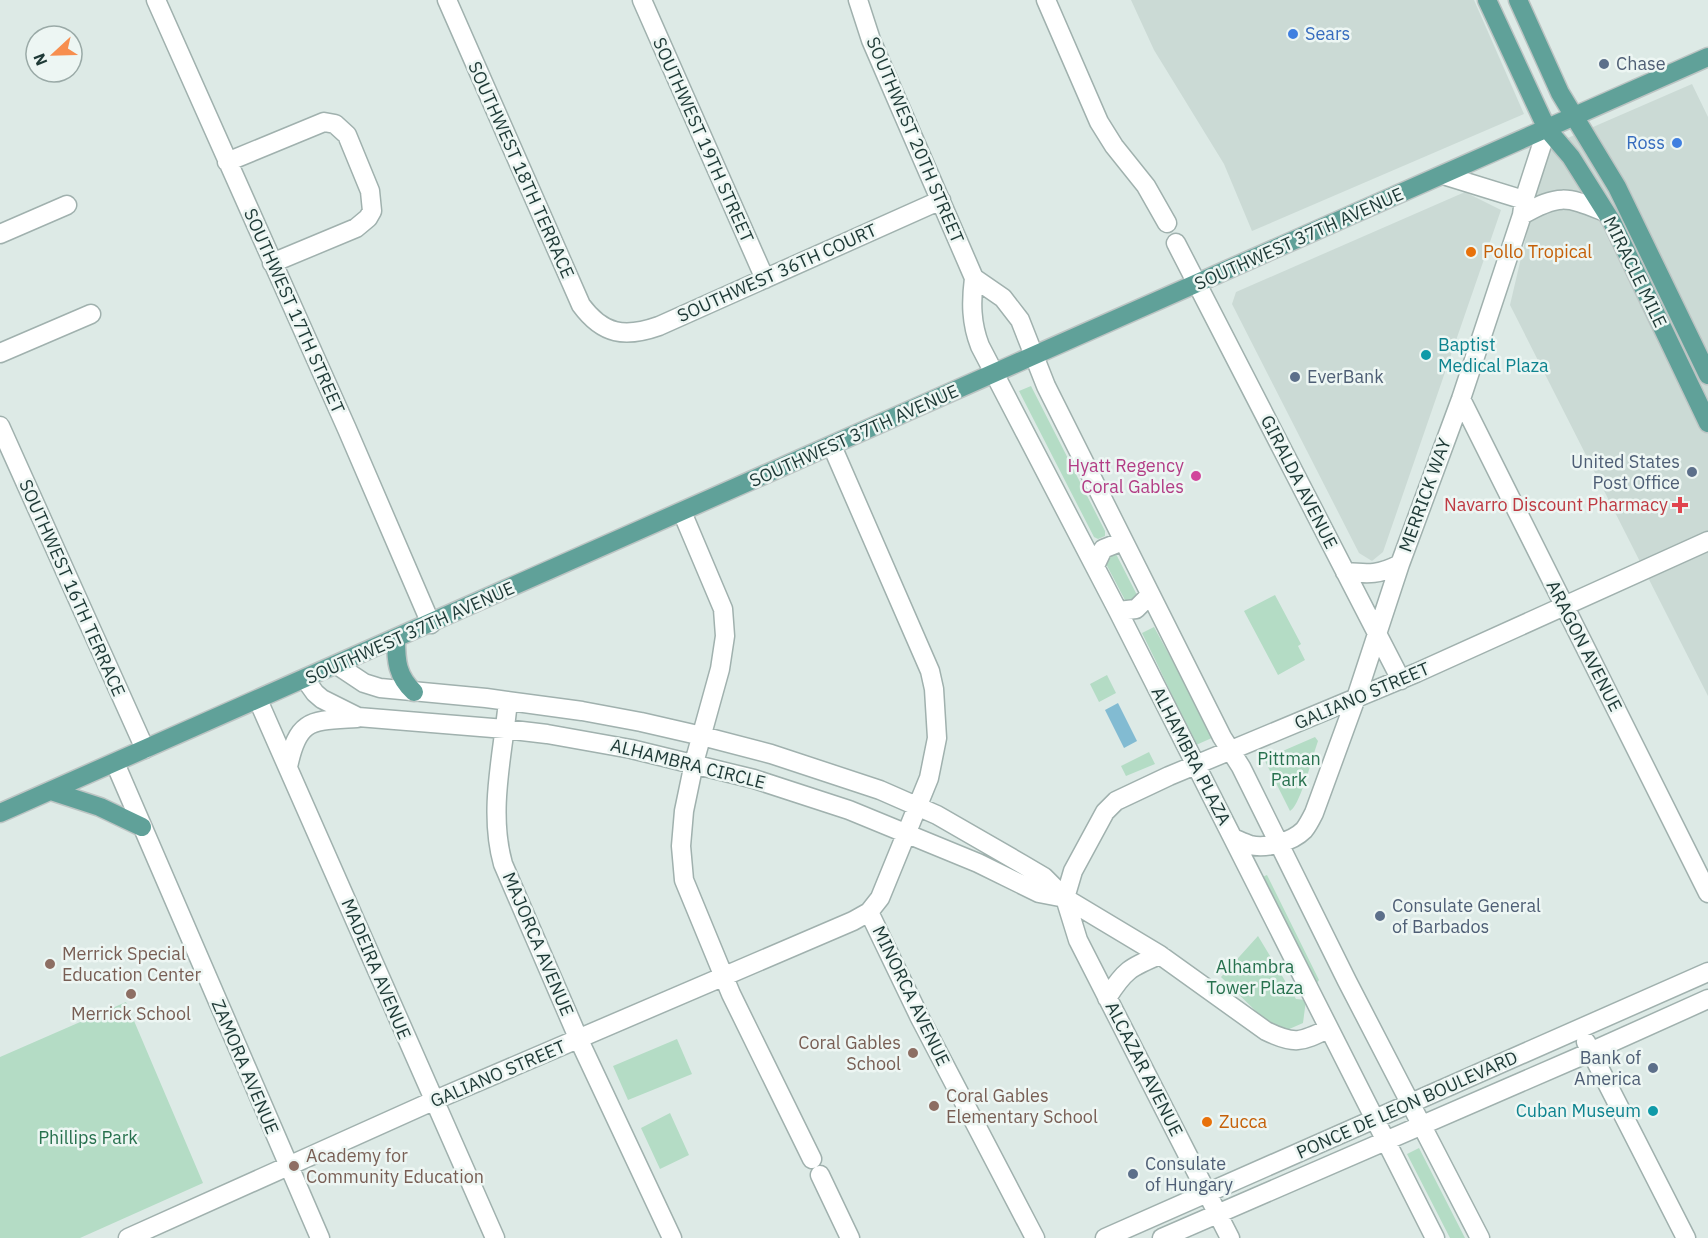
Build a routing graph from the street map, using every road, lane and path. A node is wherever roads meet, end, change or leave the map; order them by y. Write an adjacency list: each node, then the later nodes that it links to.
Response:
1 (156, 0): 11 (street, SOUTHWEST 17TH STREET)
2 (447, 0): 25 (street, SOUTHWEST 18TH TERRACE)
3 (642, 0): 22 (street, SOUTHWEST 19TH STREET)
4 (858, 0): 13 (street, SOUTHWEST 20TH STREET)
5 (1046, 0): 17 (street)
6 (1487, 0): 10 (main road, MIRACLE MILE)
7 (1518, 0): 9 (main road, MIRACLE MILE)
8 (1708, 57): 9 (main road, SOUTHWEST 37TH AVENUE)
9 (1574, 117): 10 (main road, SOUTHWEST 37TH AVENUE); 29 (main road, MIRACLE MILE)
10 (1547, 129): 12 (main road, SOUTHWEST 37TH AVENUE); 15 (street, MERRICK WAY); 16 (main road, MIRACLE MILE)
11 (227, 162): 20 (street, SOUTHWEST 17TH STREET); 20 (street)
12 (1443, 175): 15 (street); 23 (main road, SOUTHWEST 37TH AVENUE)
13 (941, 200): 21 (street, SOUTHWEST 20TH STREET); 22 (street, SOUTHWEST 36TH COURT)
14 (67, 205): 18 (street)
15 (1523, 207): 16 (street); 30 (street, MERRICK WAY)
16 (1605, 212): 31 (main road, MIRACLE MILE)
17 (1167, 223)
18 (0, 234)
19 (1176, 243): 23 (street, GIRALDA AVENUE)
20 (272, 263): 43 (street, SOUTHWEST 17TH STREET)
21 (974, 278): 27 (street); 28 (street, SOUTHWEST 20TH STREET)
22 (765, 279): 25 (street, SOUTHWEST 36TH COURT)
23 (1198, 284): 27 (main road, SOUTHWEST 37TH AVENUE); 39 (street, GIRALDA AVENUE)
24 (91, 314): 26 (street)
25 (610, 330)
26 (0, 353)
27 (1033, 356): 28 (main road, SOUTHWEST 37TH AVENUE); 36 (street, ALHAMBRA PLAZA)
28 (994, 373): 33 (main road, SOUTHWEST 37TH AVENUE); 38 (street, ALHAMBRA PLAZA)
29 (1708, 375)
30 (1461, 399): 37 (street, MERRICK WAY); 41 (street, ARAGON AVENUE)
31 (1708, 423)
32 (0, 426): 56 (street, SOUTHWEST 16TH TERRACE)
33 (832, 446): 34 (main road, SOUTHWEST 37TH AVENUE); 63 (street, MINORCA AVENUE)
34 (682, 512): 43 (main road, SOUTHWEST 37TH AVENUE); 55 (street)
35 (1708, 540): 41 (street, GALIANO STREET)
36 (1123, 541): 38 (street); 40 (street, ALHAMBRA PLAZA)
37 (1400, 564): 39 (street); 44 (street, MERRICK WAY)
38 (1095, 566): 42 (street, ALHAMBRA PLAZA)
39 (1345, 572): 44 (street, GIRALDA AVENUE)
40 (1150, 595): 42 (street); 57 (street, ALHAMBRA PLAZA)
41 (1563, 606): 48 (street, GALIANO STREET); 69 (street, ARAGON AVENUE)
42 (1118, 611): 60 (street, ALHAMBRA PLAZA)
43 (430, 624): 45 (main road, SOUTHWEST 37TH AVENUE)
44 (1377, 633): 48 (street, GIRALDA AVENUE); 50 (street, MERRICK WAY)
45 (396, 639): 46 (main road, SOUTHWEST 37TH AVENUE); 49 (main road)
46 (337, 665): 47 (main road, SOUTHWEST 37TH AVENUE); 49 (street, ALHAMBRA CIRCLE)
47 (304, 679): 51 (main road, SOUTHWEST 37TH AVENUE); 53 (street, ALHAMBRA CIRCLE)
48 (1401, 680): 50 (street, GALIANO STREET)
49 (414, 692): 52 (street, ALHAMBRA CIRCLE)
50 (1356, 698): 57 (street, GALIANO STREET); 68 (street, MERRICK WAY)
51 (258, 700): 56 (main road, SOUTHWEST 37TH AVENUE); 61 (street, MADEIRA AVENUE)
52 (508, 701): 54 (street, MAJORCA AVENUE); 55 (street, ALHAMBRA CIRCLE)
53 (358, 717): 54 (street, ALHAMBRA CIRCLE); 61 (street)
54 (505, 729): 59 (street, ALHAMBRA CIRCLE); 79 (street, MAJORCA AVENUE)
55 (702, 736): 59 (street); 63 (street, ALHAMBRA CIRCLE)
56 (145, 749): 58 (main road, SOUTHWEST 37TH AVENUE)
57 (1230, 750): 60 (street, GALIANO STREET); 68 (street, ALHAMBRA PLAZA)
58 (115, 763): 62 (main road, SOUTHWEST 37TH AVENUE); 65 (street, ZAMORA AVENUE)
59 (694, 763): 66 (street, ALHAMBRA CIRCLE); 74 (street)
60 (1196, 765): 67 (street, ALHAMBRA PLAZA); 70 (street, GALIANO STREET)
61 (288, 767): 81 (street, MADEIRA AVENUE)
62 (51, 791): 64 (main road, SOUTHWEST 37TH AVENUE); 65 (main road)
63 (919, 806): 66 (street, MINORCA AVENUE); 70 (street, ALHAMBRA CIRCLE)
64 (0, 812)
65 (142, 827): 86 (street, ZAMORA AVENUE)
66 (908, 833): 70 (street, ALHAMBRA CIRCLE); 71 (street, MINORCA AVENUE)
67 (1233, 838): 68 (street); 77 (street, ALHAMBRA PLAZA)
68 (1278, 843): 82 (street, ALHAMBRA PLAZA)
69 (1708, 893)
70 (1065, 898): 72 (street, ALHAMBRA CIRCLE); 75 (street, ALCAZAR AVENUE)
71 (869, 912): 74 (street, GALIANO STREET); 94 (street, MINORCA AVENUE)
72 (1160, 955): 75 (street); 77 (street, ALHAMBRA CIRCLE)
73 (1708, 972): 78 (street, PONCE DE LEON BOULEVARD)
74 (723, 976): 79 (street, GALIANO STREET); 93 (street)
75 (1107, 998): 87 (street, ALCAZAR AVENUE)
76 (1708, 999): 80 (street, PONCE DE LEON BOULEVARD)
77 (1328, 1029): 83 (street, ALHAMBRA PLAZA)
78 (1579, 1030): 80 (street); 82 (street, PONCE DE LEON BOULEVARD)
79 (579, 1040): 81 (street, GALIANO STREET); 92 (street, MAJORCA AVENUE)
80 (1591, 1052): 84 (street, PONCE DE LEON BOULEVARD); 100 (street)
81 (433, 1101): 86 (street, GALIANO STREET); 91 (street, MADEIRA AVENUE)
82 (1410, 1104): 83 (street, PONCE DE LEON BOULEVARD); 84 (street, ALHAMBRA PLAZA)
83 (1374, 1120): 85 (street, ALHAMBRA PLAZA); 87 (street, PONCE DE LEON BOULEVARD)
84 (1421, 1125): 85 (street, PONCE DE LEON BOULEVARD); 99 (street)
85 (1385, 1141): 88 (street, PONCE DE LEON BOULEVARD); 98 (street)
86 (289, 1167): 89 (street, GALIANO STREET); 90 (street, ZAMORA AVENUE)
87 (1207, 1192): 88 (street, ALCAZAR AVENUE); 95 (street, PONCE DE LEON BOULEVARD)
88 (1218, 1213): 96 (street, PONCE DE LEON BOULEVARD); 97 (street, ALCAZAR AVENUE)
89 (128, 1238)
90 (320, 1238)
91 (495, 1238)
92 (672, 1238)
93 (850, 1238)
94 (1035, 1238)
95 (1105, 1238)
96 (1162, 1238)
97 (1230, 1238)
98 (1435, 1238)
99 (1480, 1238)
100 (1686, 1238)

